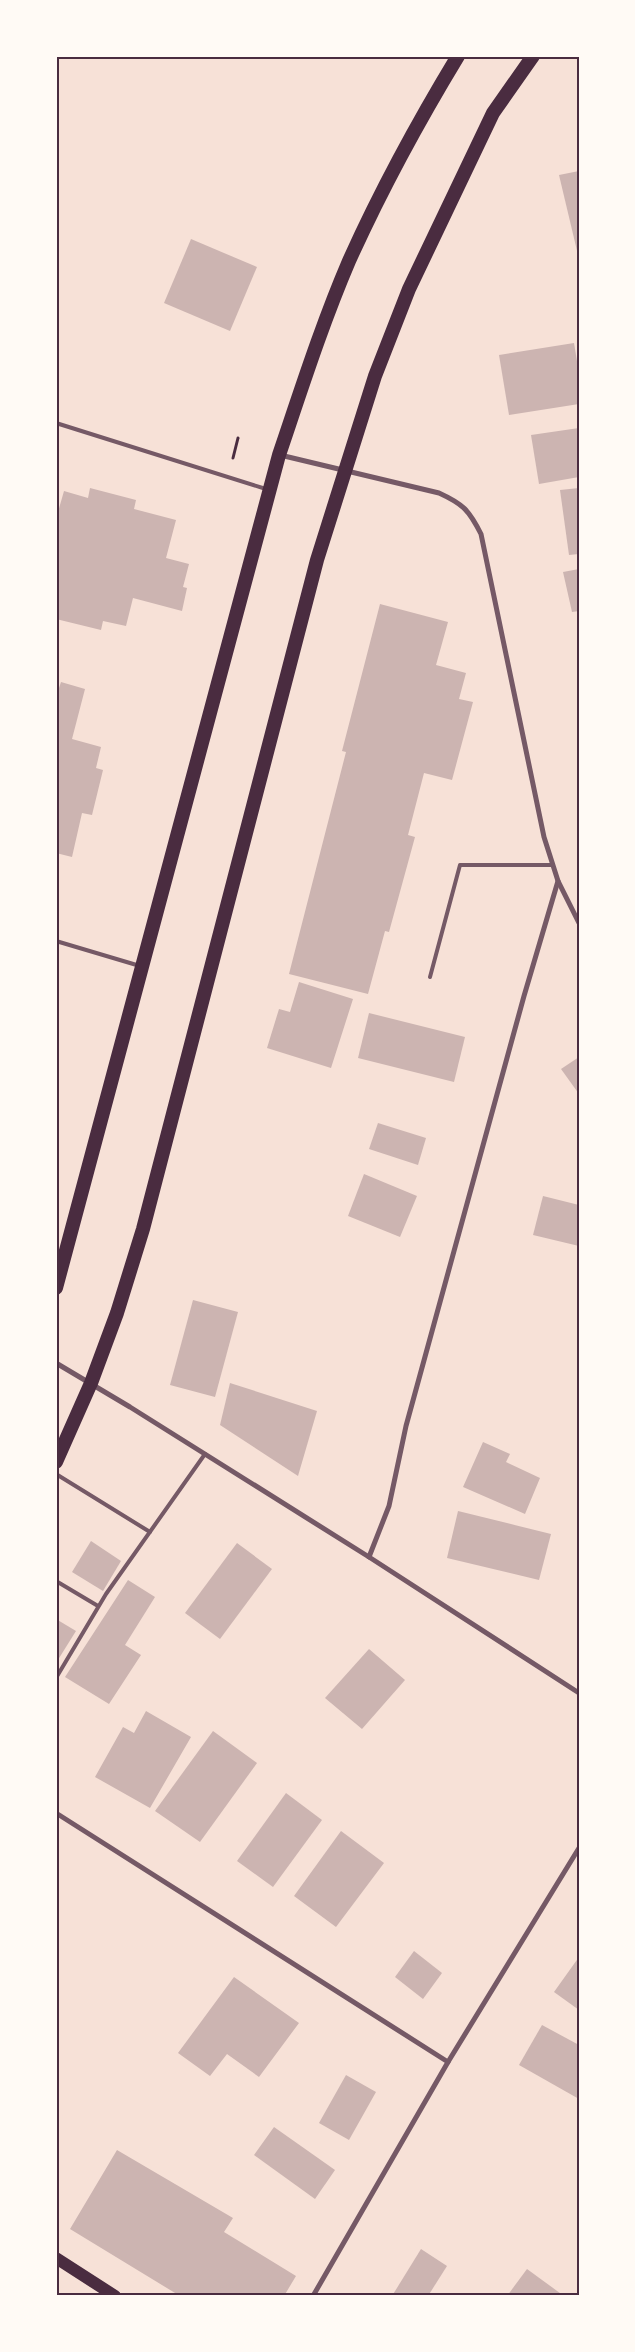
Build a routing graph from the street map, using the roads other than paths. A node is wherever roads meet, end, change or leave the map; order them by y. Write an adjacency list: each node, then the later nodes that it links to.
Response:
1 (458, 56): 4 (highway)
2 (533, 56): 5 (highway)
3 (56, 423): 6 (lane)
4 (279, 455): 5 (street); 6 (highway)
5 (344, 472): 7 (street); 15 (highway)
6 (270, 490): 11 (highway)
7 (553, 865): 8 (street); 12 (lane)
8 (558, 881): 9 (street); 20 (street)
9 (579, 923)
10 (56, 941): 11 (lane)
11 (142, 966): 13 (highway)
12 (430, 977)
13 (56, 1288)
14 (56, 1363): 15 (street)
15 (91, 1383): 16 (street); 17 (highway)
16 (205, 1454): 19 (lane); 20 (street)
17 (56, 1462)
18 (56, 1474): 19 (lane)
19 (150, 1532): 22 (lane)
20 (369, 1558): 24 (street)
21 (56, 1581): 22 (lane)
22 (98, 1606): 23 (lane)
23 (56, 1678)
24 (579, 1693)
25 (56, 1813): 27 (street)
26 (579, 1848): 27 (street)
27 (448, 2062): 30 (street)
28 (56, 2258): 29 (main road)
29 (115, 2296)
30 (313, 2296)

